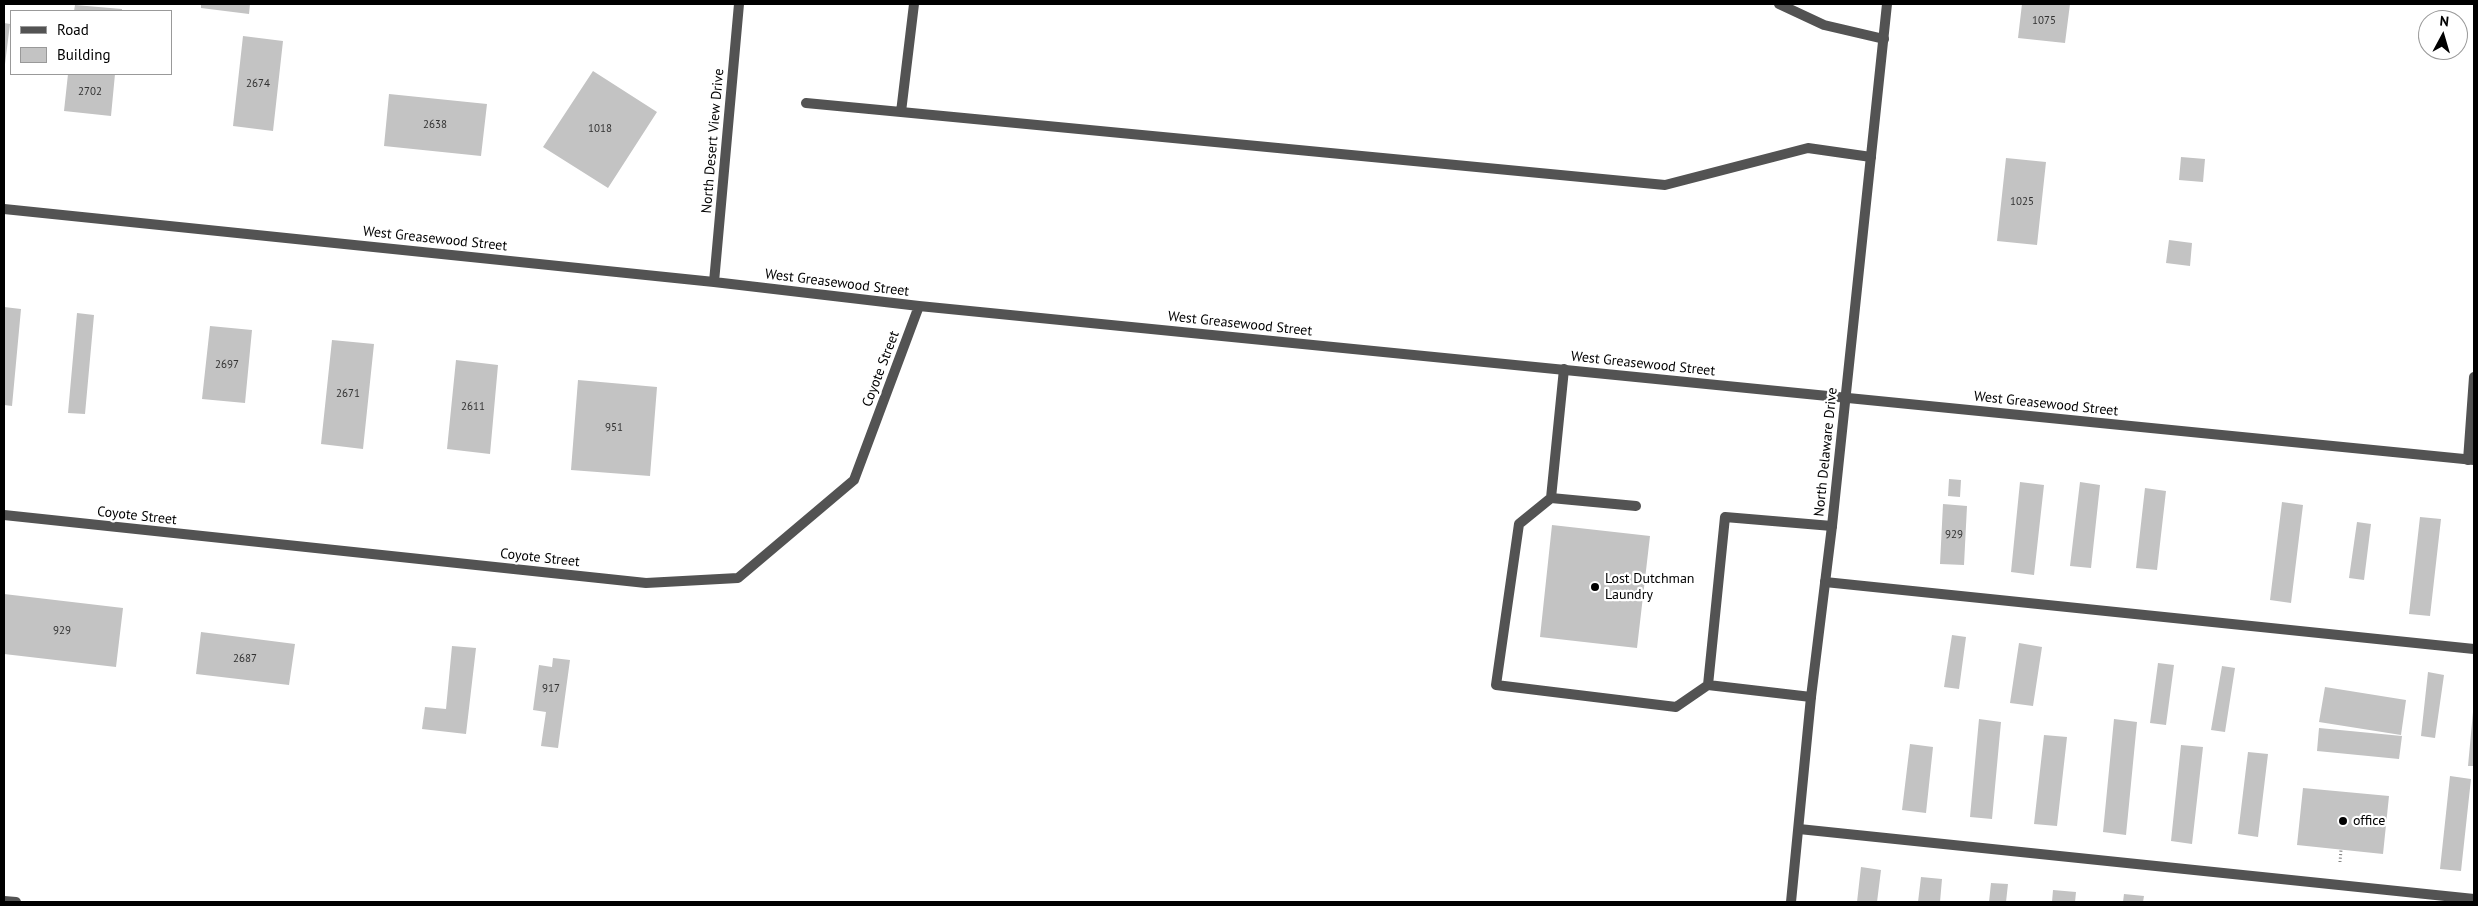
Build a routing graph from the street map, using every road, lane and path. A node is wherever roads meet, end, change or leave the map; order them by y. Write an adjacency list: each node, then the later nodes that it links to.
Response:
1 (739, 4): 10 (street, North Desert View Drive)
2 (914, 4): 7 (street)
3 (1780, 4): 5 (street)
4 (1887, 4): 5 (street, North Delaware Drive)
5 (1884, 38): 8 (street, North Delaware Drive)
6 (806, 103): 7 (street)
7 (902, 112): 8 (street)
8 (1871, 157): 14 (street, North Delaware Drive)
9 (4, 209): 10 (street, West Greasewood Street)
10 (714, 282): 11 (street, West Greasewood Street)
11 (919, 306): 12 (street, West Greasewood Street); 18 (street, Coyote Street)
12 (1564, 369): 14 (street, West Greasewood Street); 16 (street)
13 (2474, 377): 15 (street)
14 (1845, 398): 15 (street, West Greasewood Street); 19 (street, North Delaware Drive)
15 (2471, 460)
16 (1551, 498): 17 (street); 22 (street)
17 (1636, 506)
18 (4, 516)
19 (1832, 526): 20 (street, North Delaware Drive); 22 (street)
20 (1825, 582): 21 (street); 23 (street, North Delaware Drive)
21 (2474, 649)
22 (1708, 685): 23 (street)
23 (1811, 697): 24 (street, North Delaware Drive)
24 (1799, 829): 25 (street); 28 (street, North Delaware Drive)
25 (2474, 899)
26 (4, 901): 27 (street)
27 (16, 902)
28 (1792, 902)

